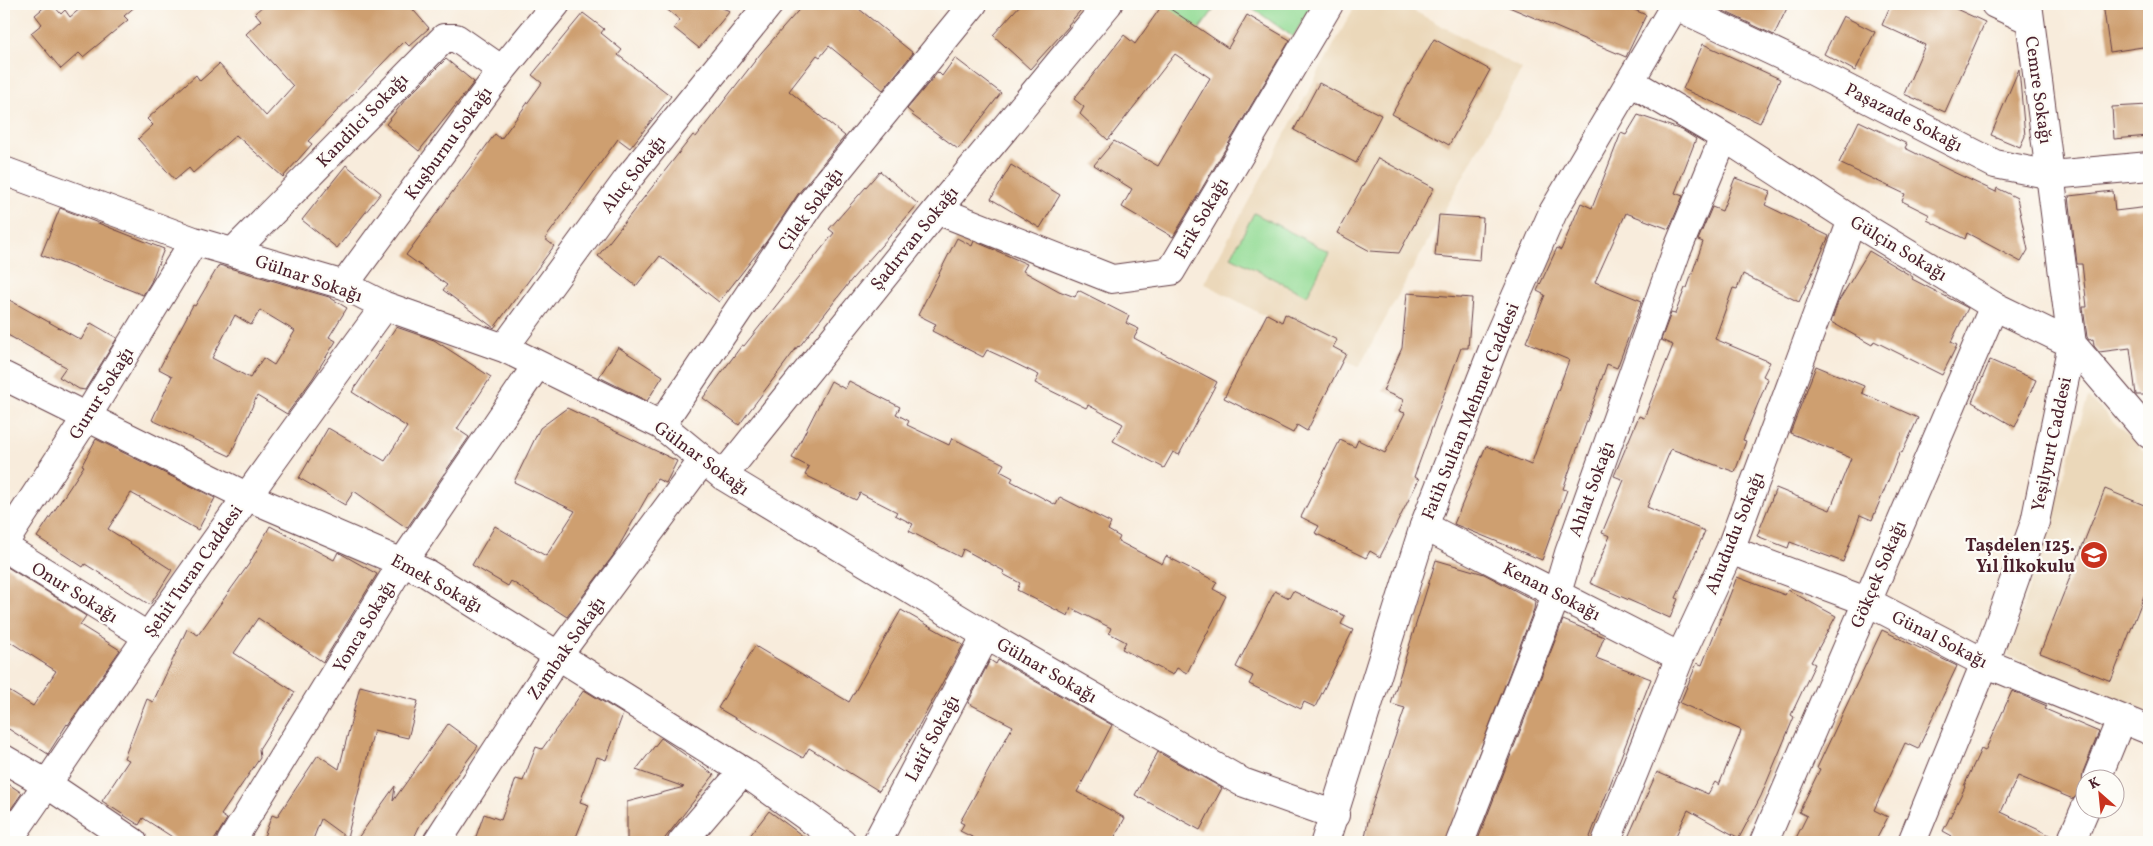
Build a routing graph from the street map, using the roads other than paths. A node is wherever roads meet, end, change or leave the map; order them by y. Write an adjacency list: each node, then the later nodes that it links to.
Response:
1 (556, 4): 9 (street, Kuşburnu Sokağı)
2 (769, 4): 23 (street, Aluç Sokağı)
3 (973, 4): 27 (street, Çilek Sokağı)
4 (1108, 4): 15 (street, Şadırvan Sokağı)
5 (1329, 4): 15 (street, Erik Sokağı)
6 (1674, 4): 10 (street, Fatih Sultan Mehmet Caddesi); 14 (street, Paşazade Sokağı)
7 (1995, 4): 8 (street)
8 (2029, 12): 14 (street, Cemre Sokağı)
9 (502, 70): 18 (street, Kandilci Sokağı); 19 (street, Kuşburnu Sokağı)
10 (1631, 82): 11 (street, Gülçin Sokağı); 31 (street, Fatih Sultan Mehmet Caddesi)
11 (1724, 137): 16 (street, Gülçin Sokağı); 35 (street, Ahlat Sokağı)
12 (2149, 166): 14 (street, Paşazade Sokağı)
13 (4, 171): 17 (street, Gülnar Sokağı)
14 (2052, 176): 22 (street, Yeşilyurt Caddesi)
15 (936, 210): 29 (street, Şadırvan Sokağı)
16 (1852, 220): 21 (street, Gülçin Sokağı); 33 (street, Ahududu Sokağı)
17 (194, 241): 18 (street, Gülnar Sokağı); 26 (street, Gurur Sokağı)
18 (233, 252): 19 (street, Gülnar Sokağı)
19 (344, 285): 20 (street, Gülnar Sokağı)
20 (385, 306): 23 (street, Gülnar Sokağı); 30 (street, Şehit Turan Caddesi)
21 (1994, 306): 22 (street, Gülçin Sokağı); 36 (street, Gökçek Sokağı)
22 (2072, 344): 28 (street, Gülçin Sokağı); 41 (street, Yeşilyurt Caddesi)
23 (504, 348): 24 (street, Gülnar Sokağı)
24 (537, 365): 27 (street, Gülnar Sokağı); 34 (street, Yonca Sokağı)
25 (4, 376): 26 (street, Emek Sokağı)
26 (86, 418): 30 (street, Emek Sokağı); 32 (street, Gurur Sokağı)
27 (661, 425): 29 (street, Gülnar Sokağı)
28 (2149, 434)
29 (713, 468): 37 (street, Gülnar Sokağı); 39 (street, Zambak Sokağı)
30 (246, 496): 34 (street, Emek Sokağı); 38 (street, Şehit Turan Caddesi)
31 (1424, 526): 35 (street, Kenan Sokağı); 48 (street, Fatih Sultan Mehmet Caddesi)
32 (4, 545): 38 (street, Onur Sokağı)
33 (1730, 550): 36 (street, Günal Sokağı); 40 (street, Ahududu Sokağı)
34 (403, 562): 39 (street, Emek Sokağı); 52 (street, Yonca Sokağı)
35 (1557, 593): 40 (street, Kenan Sokağı); 58 (street, Ahlat Sokağı)
36 (1866, 601): 41 (street, Günal Sokağı); 60 (street, Gökçek Sokağı)
37 (986, 635): 48 (street, Gülnar Sokağı); 56 (street, Latif Sokağı)
38 (146, 636): 47 (street, Şehit Turan Caddesi)
39 (558, 654): 46 (street, Emek Sokağı); 53 (street, Zambak Sokağı)
40 (1680, 657): 59 (street, Ahududu Sokağı)
41 (1984, 663): 42 (street, Günal Sokağı); 61 (street, Yeşilyurt Caddesi)
42 (2121, 719): 43 (street, Günal Sokağı); 45 (street)
43 (2149, 730)
44 (4, 759): 47 (street)
45 (2101, 768)
46 (743, 771): 54 (street); 55 (street, Emek Sokağı)
47 (46, 784): 50 (street, Şehit Turan Caddesi); 51 (street)
48 (1335, 814): 57 (street, Fatih Sultan Mehmet Caddesi)
49 (2081, 818): 62 (street)
50 (7, 842)
51 (133, 842)
52 (231, 842)
53 (437, 842)
54 (682, 842)
55 (842, 842)
56 (877, 842)
57 (1325, 842)
58 (1460, 842)
59 (1606, 842)
60 (1764, 842)
61 (1912, 842)
62 (2071, 842)

